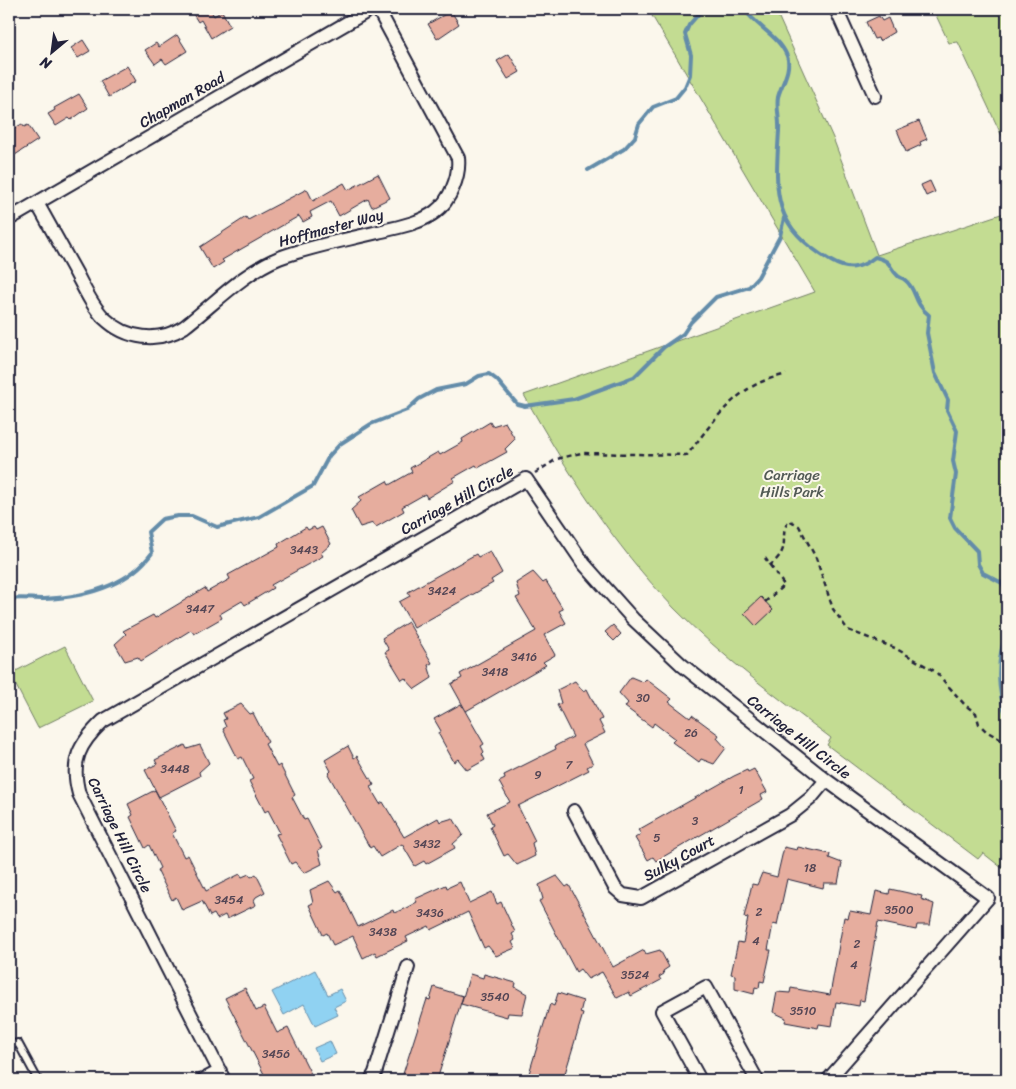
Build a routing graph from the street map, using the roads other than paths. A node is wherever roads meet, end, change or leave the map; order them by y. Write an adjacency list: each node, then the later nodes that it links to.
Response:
1 (371, 9): 4 (street, Chapman Road)
2 (378, 9): 6 (street, Hoffmaster Way)
3 (836, 9): 5 (street)
4 (353, 13): 6 (street, Chapman Road)
5 (875, 96)
6 (37, 203): 7 (street, Chapman Road)
7 (9, 220)
8 (826, 780): 9 (street, Sulky Court); 12 (street, Carriage Hill Circle); 18 (street, Carriage Hill Circle)
9 (574, 811)
10 (408, 967): 15 (street)
11 (9, 1045): 13 (lane)
12 (222, 1076): 14 (street)
13 (38, 1080)
14 (203, 1080)
15 (371, 1080)
16 (700, 1080): 17 (street)
17 (757, 1080)
18 (828, 1080)

